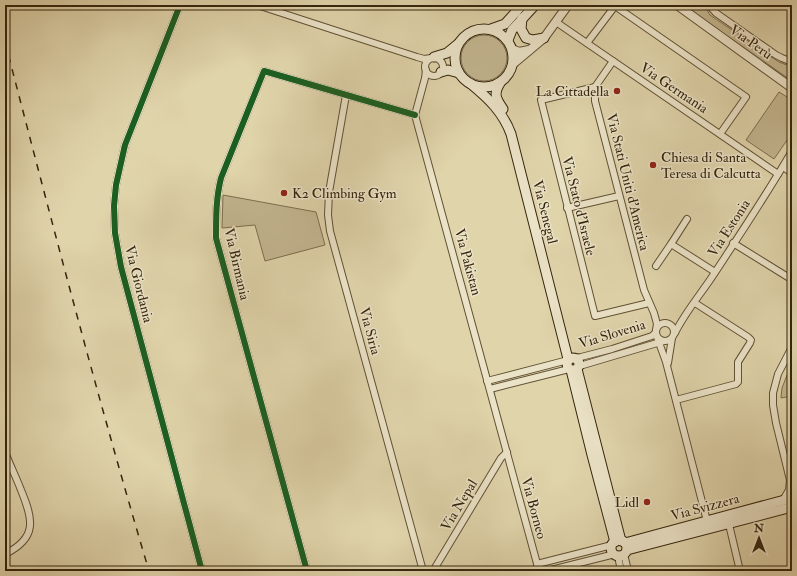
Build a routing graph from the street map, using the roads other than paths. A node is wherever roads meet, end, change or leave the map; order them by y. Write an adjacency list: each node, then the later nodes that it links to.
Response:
1 (180, 5): 67 (street, Via Giordania)
2 (257, 5): 16 (street)
3 (522, 5): 10 (main road)
4 (535, 5): 8 (main road)
5 (568, 5): 9 (street)
6 (709, 5): 19 (street)
7 (678, 6): 27 (street, Via Perù)
8 (522, 18): 11 (main road); 14 (main road)
9 (556, 22): 11 (street); 12 (street, Via Germania)
10 (491, 30): 13 (main road); 14 (main road)
11 (544, 38): 15 (street)
12 (587, 43): 18 (street, Via Germania); 31 (street)
13 (458, 44): 17 (main road); 23 (main road)
14 (510, 44): 15 (street); 20 (main road)
15 (530, 50): 20 (street)
16 (417, 58): 17 (street); 21 (street)
17 (432, 58): 21 (street); 22 (street)
18 (613, 61): 28 (street); 31 (street, Via Germania)
19 (792, 62)
20 (513, 64): 25 (main road)
21 (425, 69): 24 (street)
22 (441, 72): 23 (main road); 24 (street)
23 (460, 73): 26 (main road)
24 (428, 77): 30 (street)
25 (500, 83): 26 (main road); 52 (main road, Via Senegal)
26 (471, 84): 52 (main road, Via Senegal)
27 (791, 86)
28 (595, 88): 36 (street, Via Stati Uniti d'America); 37 (street, Via Stato d'Israele)
29 (346, 95): 30 (street, Via Birmania); 68 (street, Via Birmania); 69 (street, Via Siria)
30 (415, 115): 54 (street, Via Pakistan)
31 (720, 134): 35 (street, Via Germania)
32 (792, 151): 33 (street, Via Estonia)
33 (783, 167): 34 (street); 35 (street, Via Estonia)
34 (792, 173)
35 (778, 174): 39 (street, Via Estonia)
36 (619, 196): 37 (street); 44 (street, Via Stati Uniti d'America)
37 (567, 208): 44 (street, Via Stato d'Israele)
38 (687, 219): 40 (street)
39 (733, 243): 42 (street, Via Estonia); 43 (street)
40 (671, 244): 41 (street); 42 (street)
41 (656, 266)
42 (715, 272): 45 (street, Via Estonia)
43 (792, 277)
44 (649, 303): 46 (street, Via Stati Uniti d'America)
45 (695, 303): 47 (street, Via Estonia); 56 (street)
46 (654, 313): 48 (street, Via Stati Uniti d'America); 50 (street, Via Stati Uniti d'America)
47 (684, 316): 48 (street, Via Estonia); 49 (street, Via Estonia)
48 (668, 323): 49 (street); 50 (street)
49 (673, 336): 50 (street); 53 (street, Via Stati Uniti d'America)
50 (658, 338): 52 (street, Via Slovenia); 52 (street, Via Slovenia); 53 (street, Via Stati Uniti d'America)
51 (792, 347): 59 (street)
52 (573, 364): 54 (street, Via Slovenia); 55 (street, Via Slovenia); 64 (main road, Via Senegal)
53 (667, 367): 56 (street, Via Stati Uniti d'America)
54 (487, 381): 55 (street, Via Pakistan)
55 (490, 389): 58 (street, Via Pakistan)
56 (676, 400): 63 (street, Via Stati Uniti d'America)
57 (5, 452): 65 (street)
58 (507, 452): 66 (street, Via Borneo); 70 (street, Via Nepal)
59 (791, 482): 60 (street)
60 (788, 499): 62 (main road, Via Svizzera)
61 (792, 507): 62 (main road, Via Svizzera)
62 (728, 520): 63 (main road, Via Svizzera); 75 (street)
63 (708, 525): 64 (main road, Via Svizzera)
64 (620, 548): 66 (street, Via Svizzera); 72 (street, Via Svizzera); 73 (street, Via Senegal); 74 (street, Via Senegal)
65 (5, 554)
66 (537, 564): 71 (street, Via Borneo)
67 (202, 571)
68 (306, 571)
69 (423, 571)
70 (434, 571)
71 (539, 571)
72 (547, 571)
73 (621, 571)
74 (628, 571)
75 (740, 571)

